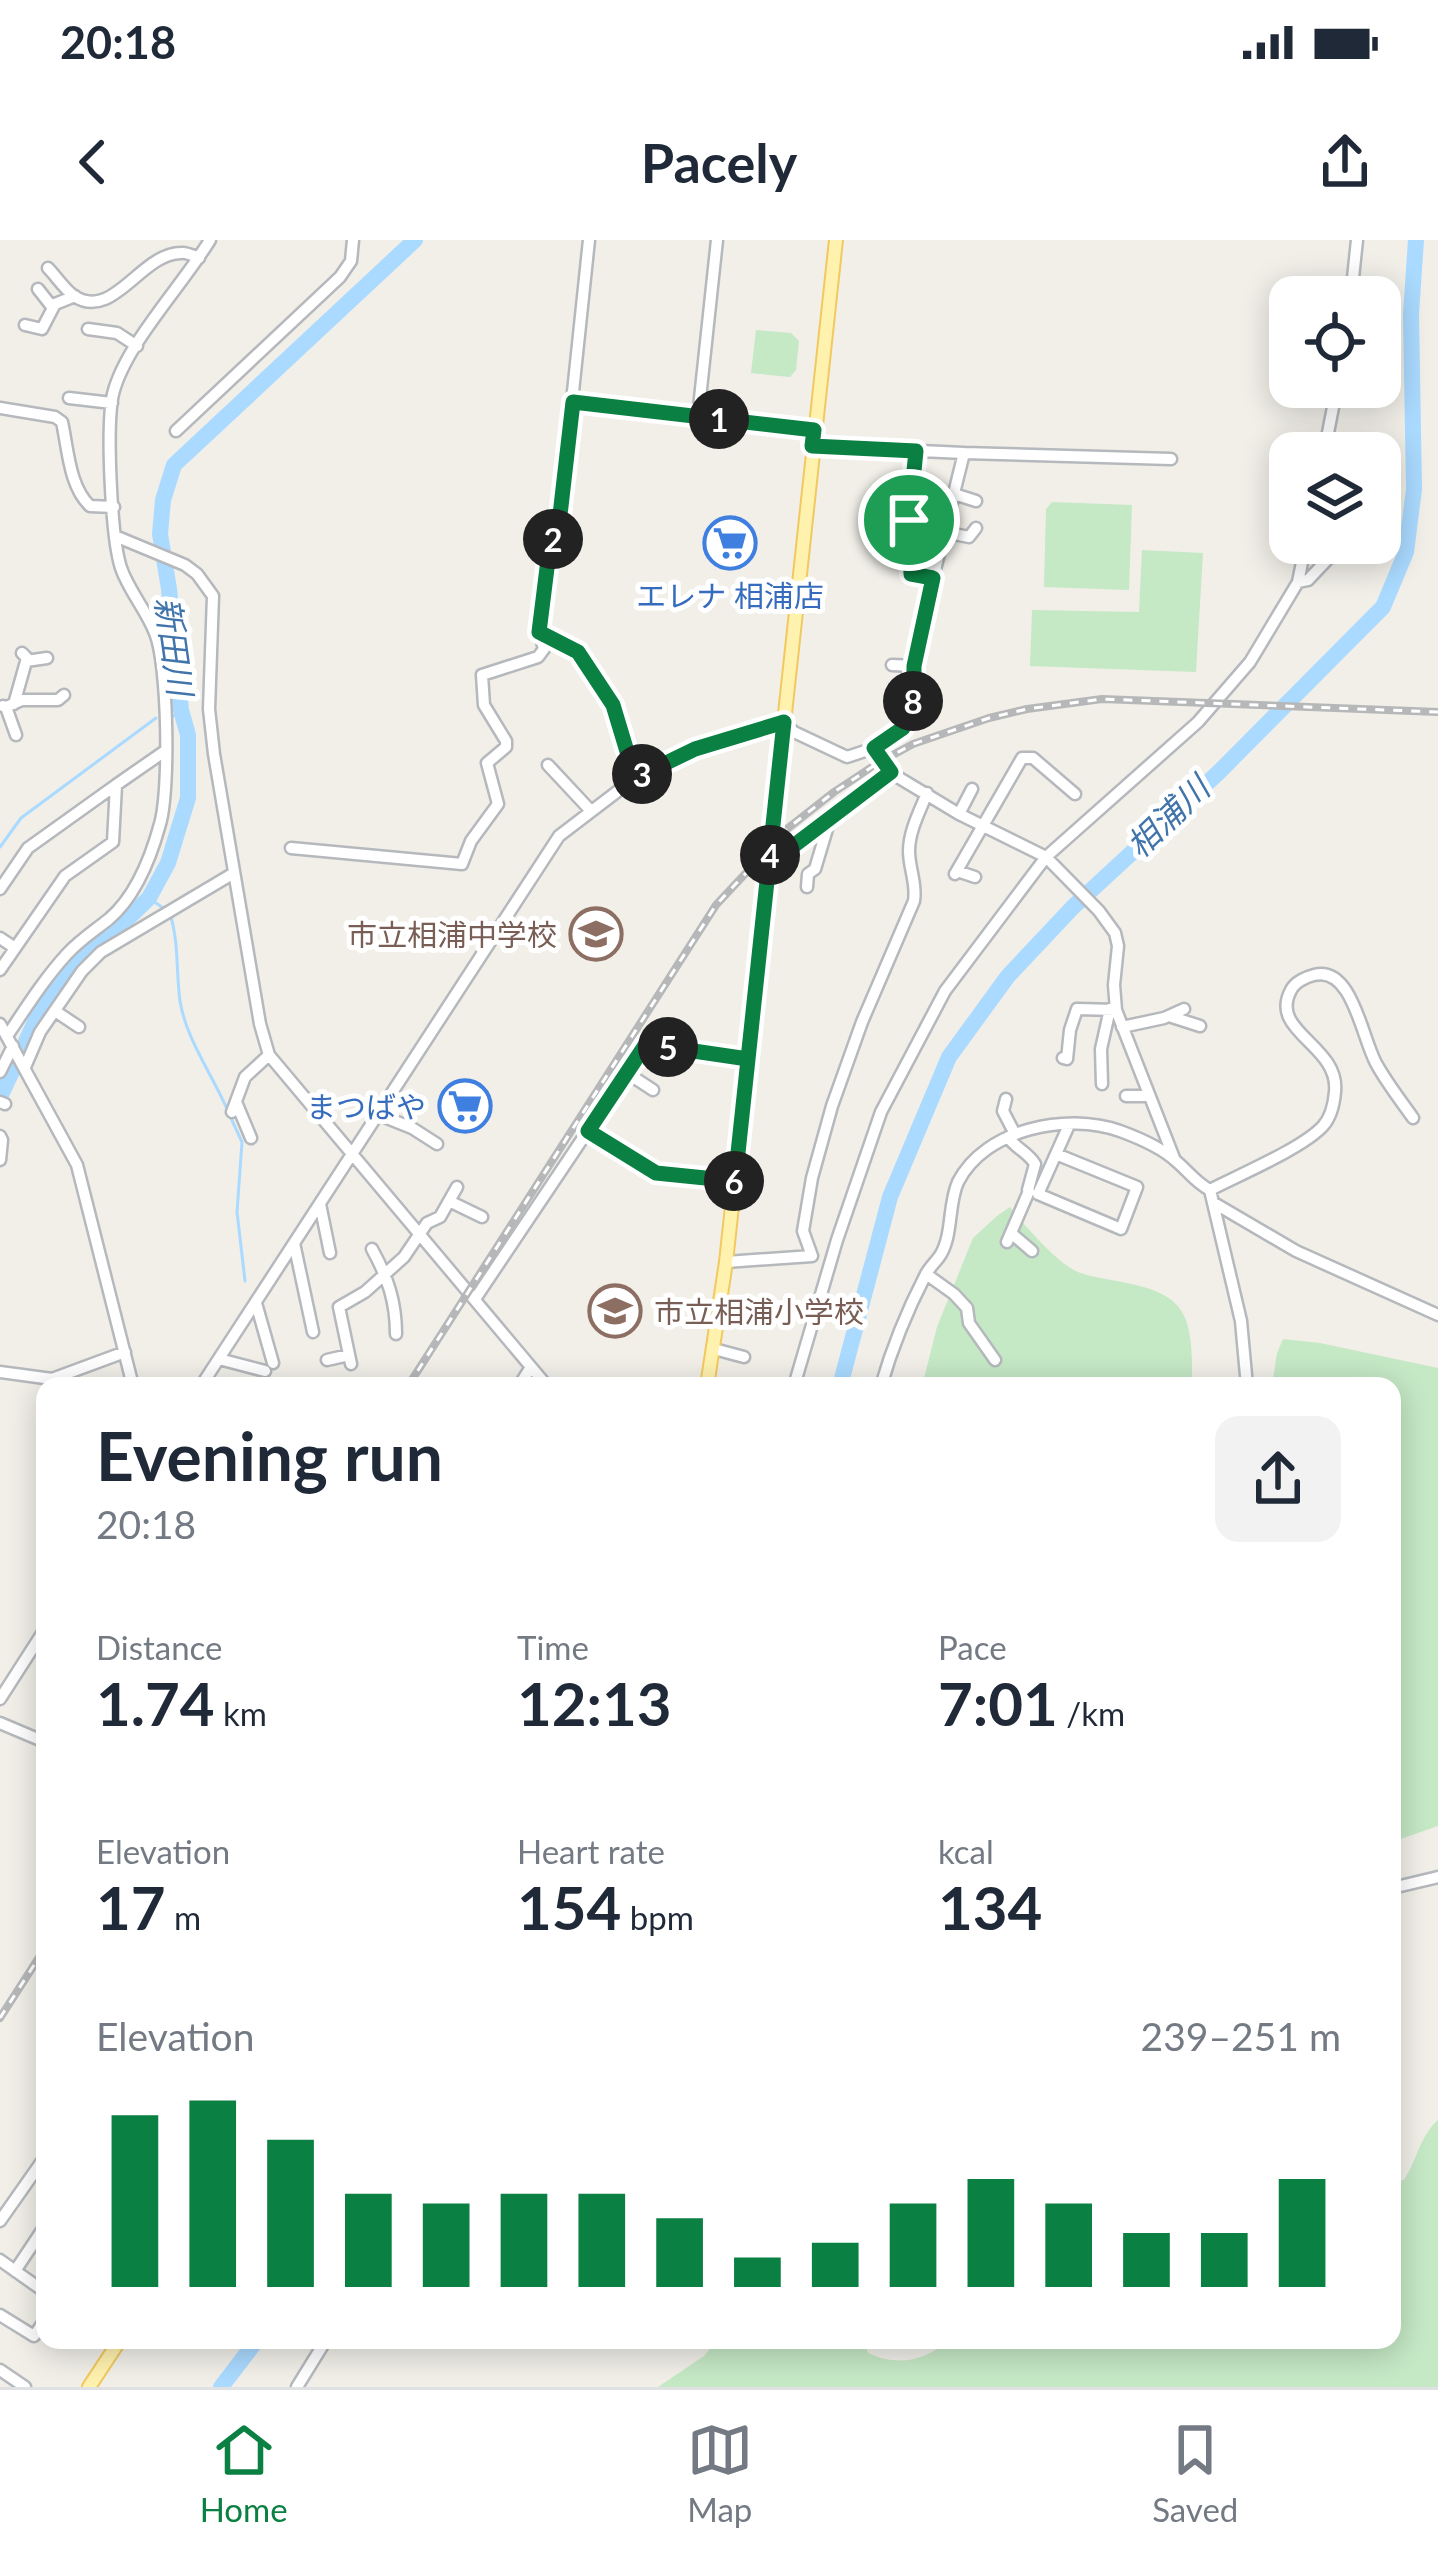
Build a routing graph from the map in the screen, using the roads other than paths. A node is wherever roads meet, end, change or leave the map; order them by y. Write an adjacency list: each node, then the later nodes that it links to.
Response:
1 (210, 240): 7 (street)
2 (353, 240): 22 (street)
3 (589, 240): 17 (street)
4 (717, 240): 20 (street)
5 (836, 240): 21 (main road)
6 (1358, 240): 9 (street)
7 (199, 258): 11 (street); 15 (street)
8 (48, 268): 11 (street)
9 (1354, 276)
10 (38, 289): 12 (street)
11 (75, 296): 12 (street)
12 (53, 308): 13 (street)
13 (25, 325)
14 (88, 329): 15 (street)
15 (137, 346): 18 (street)
16 (69, 398): 18 (street)
17 (573, 402): 20 (street); 39 (street)
18 (112, 403): 29 (street)
19 (0, 408): 29 (street)
20 (698, 417): 21 (street)
21 (814, 430): 23 (main road)
22 (176, 431)
23 (812, 446): 24 (street); 45 (main road)
24 (916, 451): 25 (street); 30 (street)
25 (964, 454): 26 (street); 27 (street)
26 (1171, 459)
27 (954, 494): 28 (street); 33 (street)
28 (976, 502)
29 (114, 507): 34 (street)
30 (911, 508): 31 (street); 37 (street)
31 (868, 510)
32 (976, 529): 33 (street)
33 (944, 532): 37 (street)
34 (115, 536): 48 (street); 63 (street)
35 (1302, 564): 38 (street)
36 (1323, 564): 38 (street)
37 (933, 578): 42 (street)
38 (1298, 582): 62 (street)
39 (539, 632): 51 (street); 60 (street)
40 (47, 658): 44 (street)
41 (892, 665): 42 (street)
42 (914, 666): 47 (street)
43 (64, 699): 44 (street)
44 (7, 705): 46 (street)
45 (784, 722): 47 (street); 51 (street); 61 (main road)
46 (16, 735)
47 (874, 748): 50 (street)
48 (165, 751): 52 (street); 78 (street)
49 (548, 765): 56 (street)
50 (891, 772): 54 (street); 58 (street)
51 (635, 778): 56 (street)
52 (116, 785): 66 (street); 68 (street)
53 (972, 789): 57 (street)
54 (927, 793): 57 (street); 113 (street)
55 (1075, 794): 59 (street)
56 (591, 811): 89 (street)
57 (959, 814): 59 (street)
58 (831, 816): 61 (street); 65 (street)
59 (983, 825): 62 (street); 64 (street)
60 (291, 848)
61 (770, 853): 81 (main road)
62 (1049, 859): 70 (street); 117 (street)
63 (234, 873): 72 (street); 79 (street)
64 (975, 877)
65 (807, 886)
66 (0, 889)
67 (0, 938): 68 (street)
68 (15, 948): 69 (street)
69 (0, 970)
70 (1113, 1009): 77 (street); 80 (street); 84 (street)
71 (1184, 1009): 73 (street)
72 (55, 1011): 76 (street); 78 (street)
73 (1169, 1016): 75 (street); 77 (street)
74 (0, 1024): 78 (street)
75 (1200, 1026)
76 (79, 1027)
77 (1122, 1027): 87 (street)
78 (17, 1052): 82 (street); 125 (street)
79 (269, 1055): 93 (street); 97 (street)
80 (1064, 1058)
81 (748, 1059): 83 (street); 101 (main road)
82 (0, 1072)
83 (626, 1073): 85 (street); 92 (street)
84 (1102, 1084)
85 (653, 1090)
86 (1126, 1096): 87 (street)
87 (1149, 1096): 99 (street)
88 (1001, 1108): 95 (street)
89 (377, 1114): 96 (street); 97 (street)
90 (1413, 1118): 104 (street)
91 (1069, 1125): 95 (street); 98 (street); 99 (street)
92 (588, 1131): 101 (street); 118 (street)
93 (253, 1132)
94 (0, 1136): 100 (street)
95 (1012, 1136): 103 (street); 116 (street)
96 (437, 1144)
97 (352, 1152): 106 (street); 108 (street)
98 (1056, 1154): 103 (street); 103 (street)
99 (1174, 1158): 104 (street)
100 (0, 1160)
101 (735, 1181): 114 (main road)
102 (457, 1187): 105 (street)
103 (1033, 1192): 111 (street)
104 (1212, 1197): 120 (street); 142 (street)
105 (449, 1201): 107 (street); 108 (street)
106 (320, 1203): 109 (street); 112 (street)
107 (482, 1217)
108 (421, 1234): 115 (street); 118 (street)
109 (294, 1244): 119 (street); 121 (street)
110 (372, 1250): 115 (street)
111 (1032, 1251)
112 (330, 1253)
113 (812, 1256): 114 (street); 117 (street)
114 (726, 1262): 124 (main road)
115 (385, 1274): 122 (street); 129 (street)
116 (926, 1274): 130 (street); 141 (street)
117 (827, 1275): 126 (street)
118 (475, 1298): 131 (street)
119 (256, 1303): 128 (street); 128 (street)
120 (1438, 1315)
121 (313, 1332)
122 (393, 1332)
123 (788, 1348): 126 (street)
124 (714, 1349): 127 (street); 139 (main road)
125 (125, 1352): 134 (street); 135 (street)
126 (804, 1352): 140 (street)
127 (744, 1357)
128 (218, 1359): 136 (street)
129 (327, 1360)
130 (995, 1360)
131 (531, 1367): 137 (street); 138 (street)
132 (0, 1372): 133 (street)
133 (37, 1377)
134 (57, 1377)
135 (131, 1377)
136 (207, 1377)
137 (525, 1377)
138 (539, 1377)
139 (709, 1377)
140 (797, 1377)
141 (884, 1377)
142 (1246, 1377)
143 (36, 1643): 144 (street)
144 (0, 1700)
145 (0, 1723): 146 (street)
146 (36, 1738)
147 (1438, 1877): 148 (street)
148 (1401, 1886)
149 (36, 2169): 150 (street)
150 (0, 2221)
151 (36, 2240): 153 (street)
152 (0, 2260): 153 (street)
153 (15, 2271): 154 (street)
154 (36, 2286)
155 (0, 2315): 156 (street)
156 (36, 2333)
157 (114, 2349): 161 (main road)
158 (320, 2349): 162 (street)
159 (0, 2370): 160 (street)
160 (25, 2387)
161 (89, 2387)
162 (297, 2387)

